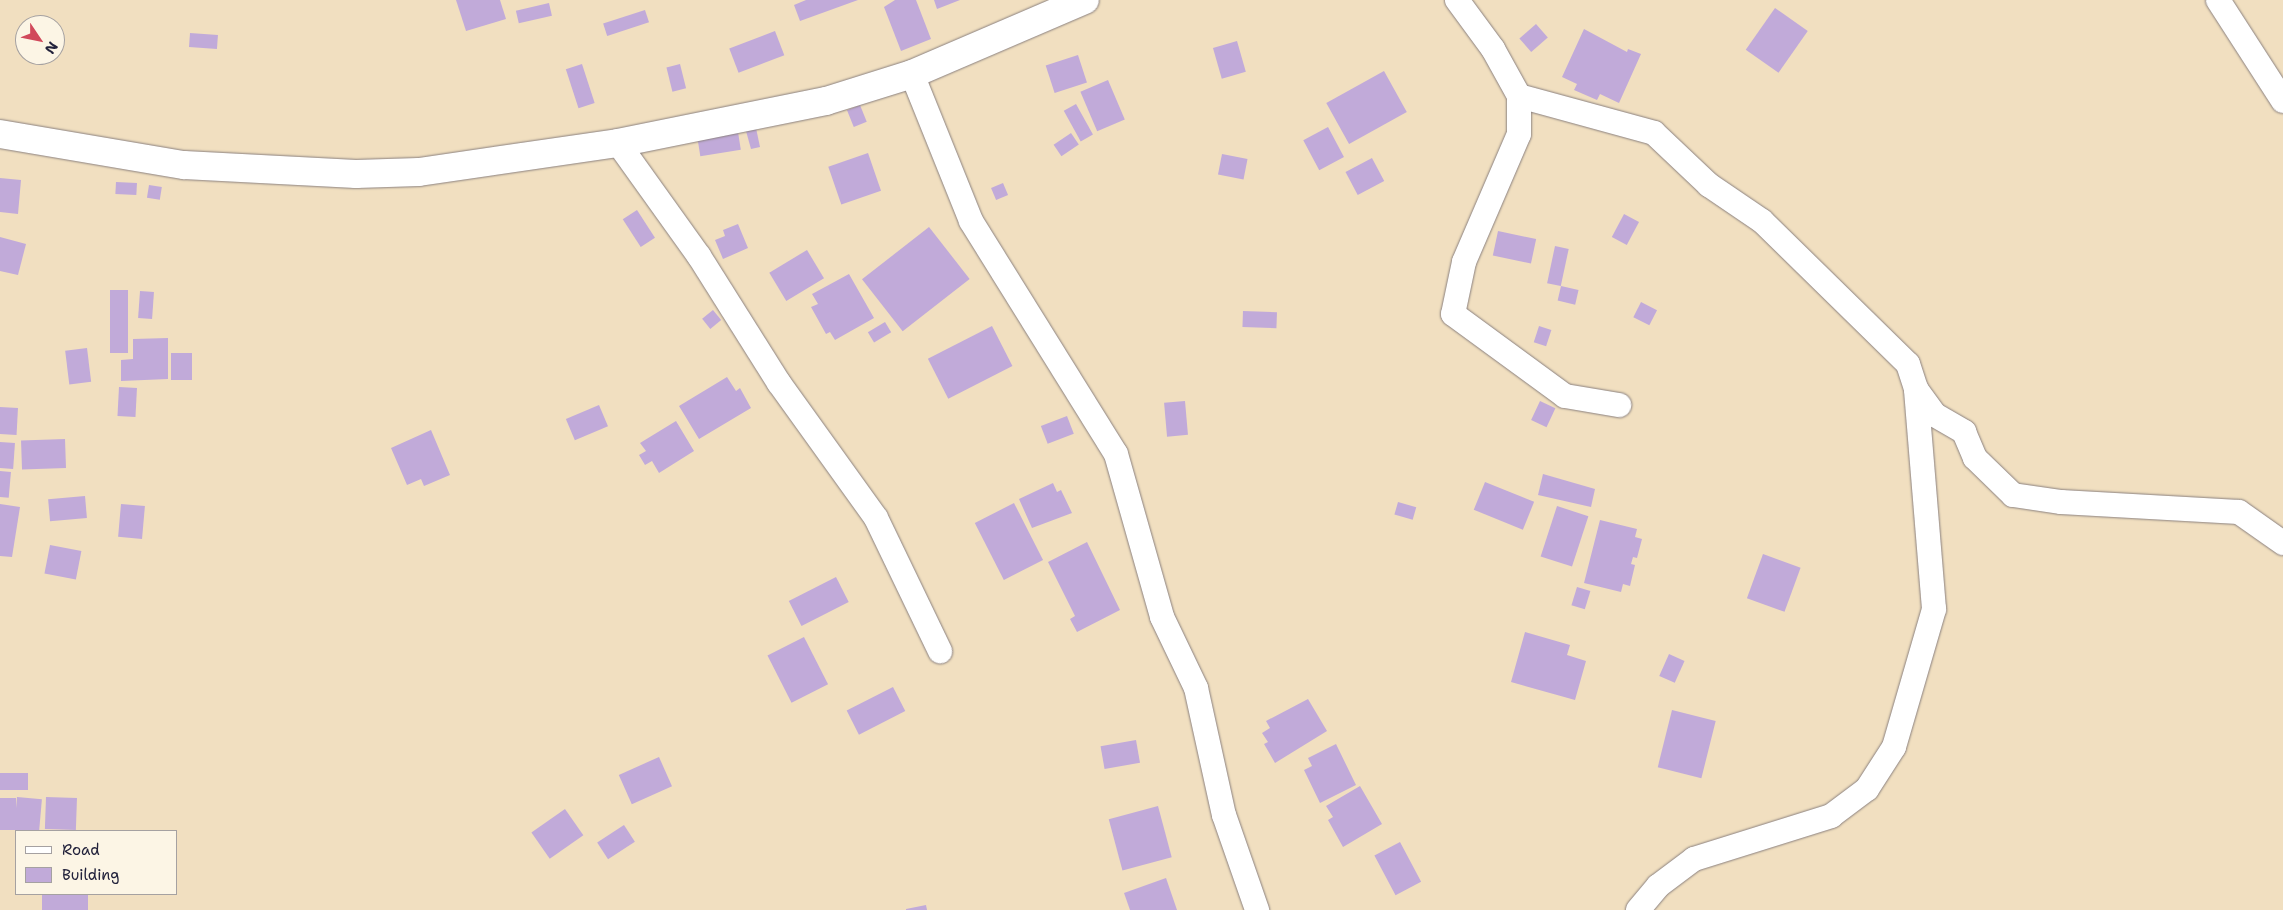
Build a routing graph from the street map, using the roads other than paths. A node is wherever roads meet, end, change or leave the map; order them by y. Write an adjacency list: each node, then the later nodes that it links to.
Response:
1 (1457, 0): 5 (street)
2 (2218, 0): 6 (street)
3 (1067, 3): 4 (street)
4 (912, 74): 8 (street); 13 (street)
5 (1519, 96): 9 (street); 10 (street)
6 (2283, 101)
7 (0, 134): 8 (street)
8 (618, 143): 12 (street)
9 (1916, 389): 11 (street); 14 (street)
10 (1620, 405)
11 (2283, 543)
12 (940, 651)
13 (1257, 910)
14 (1638, 910)

